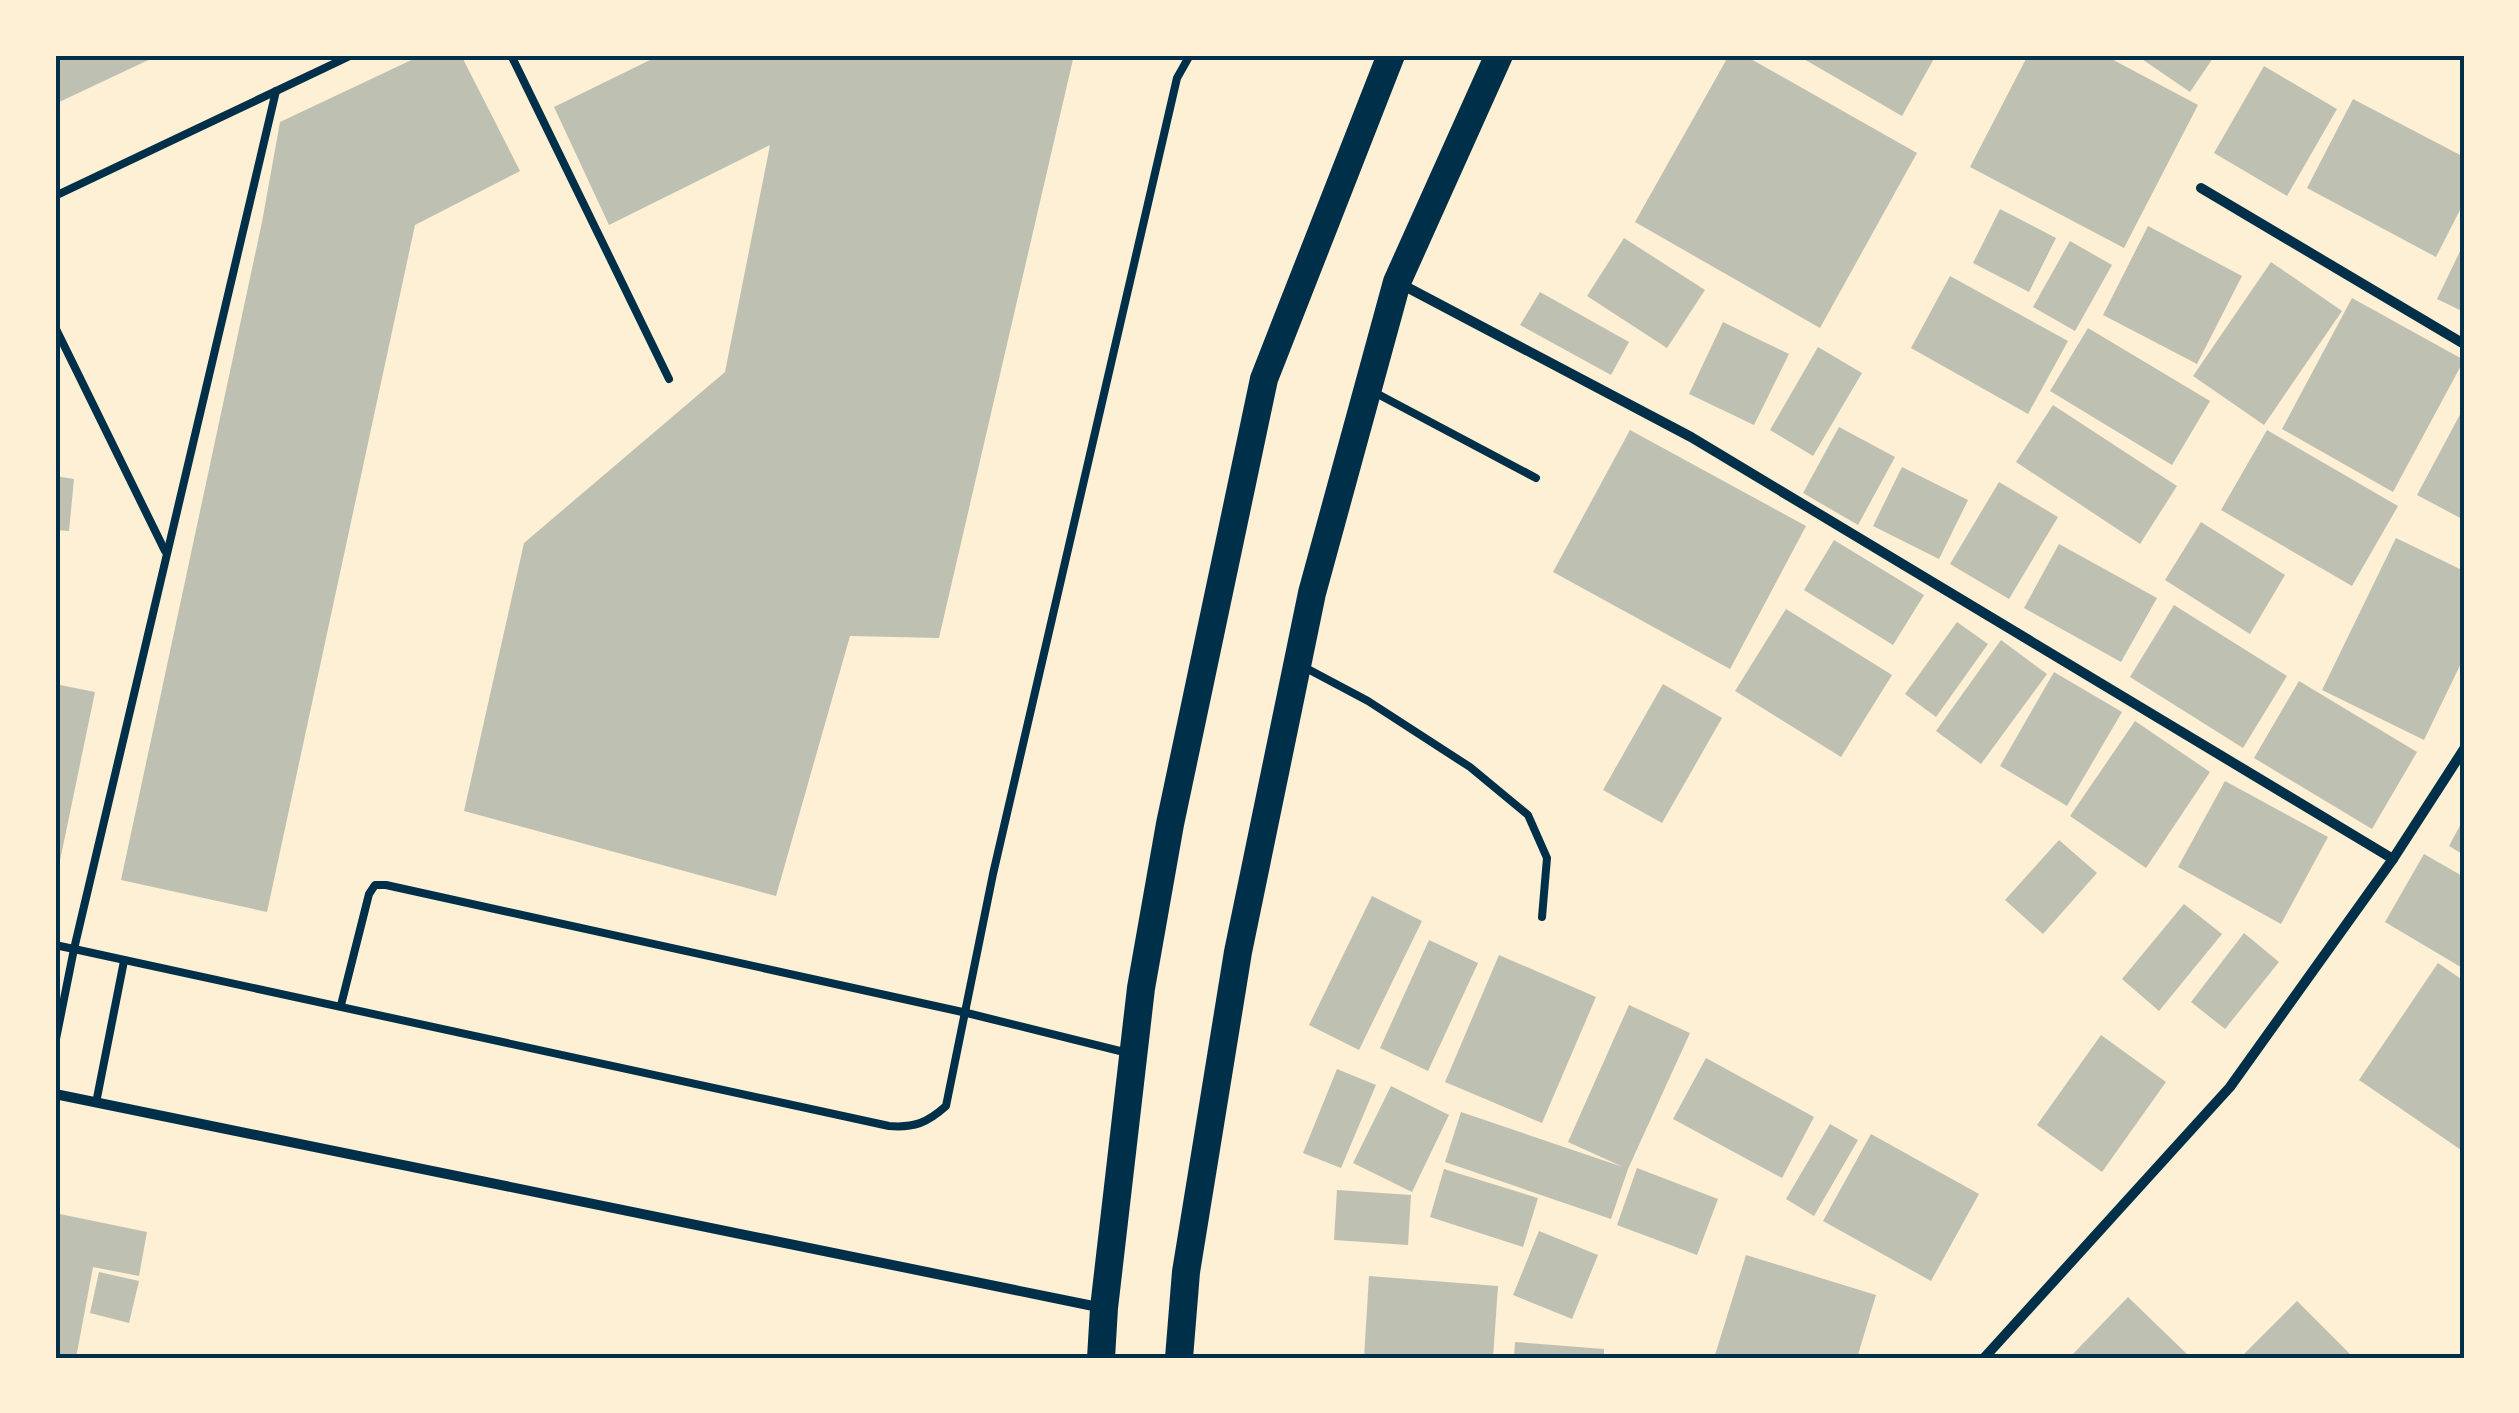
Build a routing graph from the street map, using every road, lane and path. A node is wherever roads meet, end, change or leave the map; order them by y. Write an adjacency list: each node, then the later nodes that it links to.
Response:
1 (352, 55): 6 (lane)
2 (511, 55): 12 (lane)
3 (1190, 55): 24 (lane)
4 (1391, 55): 26 (highway)
5 (1499, 55): 9 (highway)
6 (276, 91): 8 (lane); 15 (lane)
7 (2201, 188): 11 (street)
8 (55, 196)
9 (1398, 282): 13 (highway); 18 (street)
10 (55, 328): 15 (lane)
11 (2464, 344)
12 (669, 379)
13 (1368, 388): 14 (lane); 16 (highway)
14 (1536, 478)
15 (166, 551): 21 (lane)
16 (1296, 663): 19 (lane); 31 (highway)
17 (2464, 749): 18 (street)
18 (2393, 859): 32 (street)
19 (1542, 917)
20 (55, 945): 21 (lane)
21 (74, 950): 22 (lane); 25 (lane)
22 (124, 961): 23 (lane); 28 (lane)
23 (341, 1005): 24 (lane); 24 (lane)
24 (967, 1013): 26 (lane)
25 (55, 1044)
26 (1132, 1054): 29 (highway)
27 (55, 1094): 28 (street)
28 (96, 1104): 29 (street)
29 (1104, 1308): 30 (highway)
30 (1101, 1358)
31 (1179, 1358)
32 (1984, 1358)

